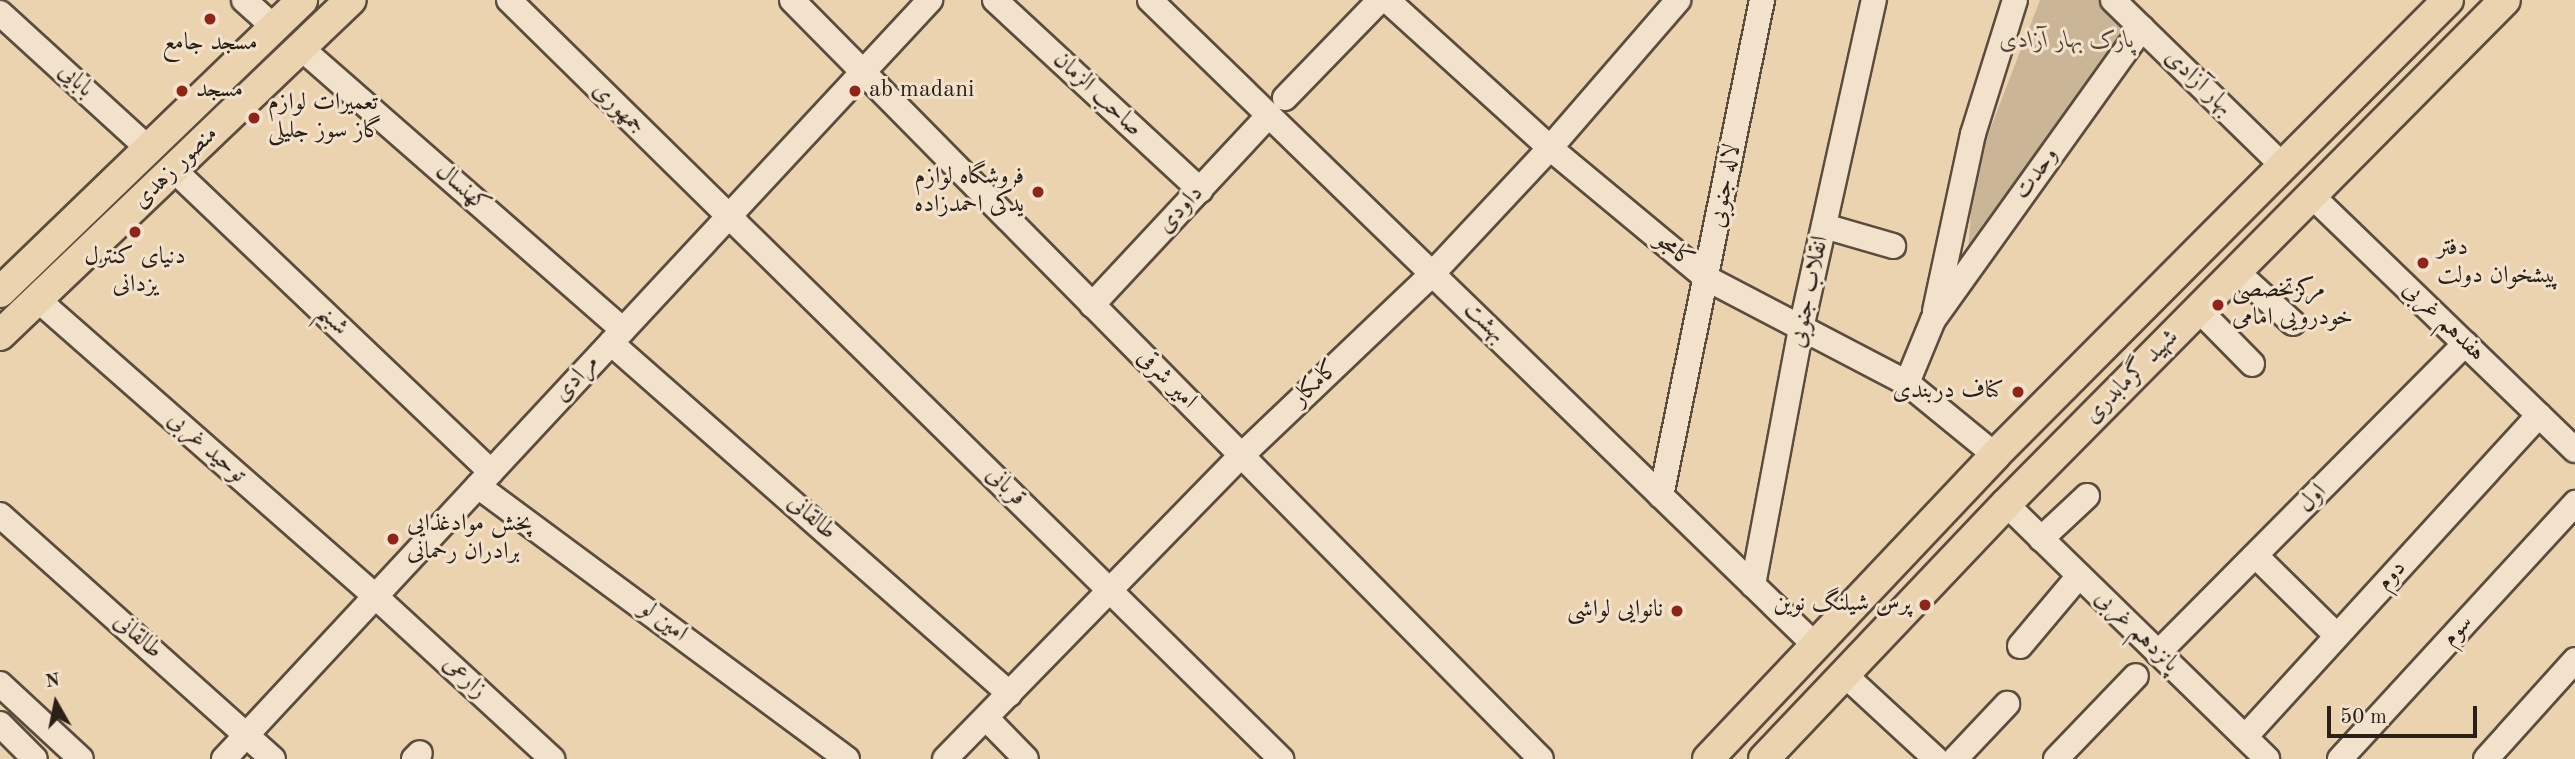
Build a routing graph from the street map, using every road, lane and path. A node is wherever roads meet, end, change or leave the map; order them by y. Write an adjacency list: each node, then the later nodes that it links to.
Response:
1 (244, 0): 19 (street)
2 (302, 0): 19 (main road, منصور زهدی)
3 (351, 0): 21 (main road, منصور زهدی)
4 (509, 0): 30 (street, جمهوری)
5 (792, 0): 22 (street, امیر شرقی)
6 (930, 0): 22 (street, مرادی)
7 (995, 0): 28 (street, صاحب الزمان)
8 (1150, 0): 23 (street, بهشت)
9 (1380, 0): 23 (street, داودی)
10 (1387, 0): 24 (street, کامجو)
11 (1762, 0): 35 (street, لاله جنوبی)
12 (1874, 0): 31 (street, انقلاب جنوبی)
13 (2015, 0): 40 (street, وحدت)
14 (2113, 0): 20 (street, بهار آزادی)
15 (2505, 0): 29 (main road, شهید گرمابدری)
16 (1670, 3): 24 (street, کامکار)
17 (2437, 4): 26 (main road, شهید گرمابدری)
18 (0, 13): 25 (street, بابایی)
19 (274, 27): 25 (main road, منصور زهدی)
20 (2141, 28): 26 (street, بهار آزادی); 40 (street, وحدت)
21 (301, 48): 27 (main road, منصور زهدی); 44 (street, کهنسال)
22 (862, 73): 30 (street, مرادی); 38 (street, امیر شرقی)
23 (1277, 106): 28 (street, داودی); 34 (street, بهشت)
24 (1550, 148): 34 (street, کامکار); 35 (street, کامجو)
25 (149, 149): 27 (main road); 36 (main road, منصور زهدی)
26 (2283, 166): 29 (main road); 50 (main road, شهید گرمابدری)
27 (174, 170): 37 (main road, منصور زهدی); 52 (street, شبنم)
28 (1200, 190): 38 (street, داودی)
29 (2311, 195): 33 (main road, شهید گرمابدری); 45 (street, هفدهم غربی)
30 (727, 219): 44 (street, مرادی); 62 (street, قربانی)
31 (1824, 226): 32 (street); 42 (street, انقلاب جنوبی)
32 (1894, 246)
33 (2236, 271): 39 (main road, شهید گرمابدری); 41 (street)
34 (1433, 273): 51 (street, کامکار); 53 (street, بهشت)
35 (1708, 279): 42 (street, کامجو); 53 (street, لاله جنوبی)
36 (4, 281)
37 (37, 299): 43 (main road, منصور زهدی); 63 (street, توحید غربی)
38 (1092, 306): 51 (street, امیر شرقی)
39 (2198, 310): 46 (street); 56 (main road, شهید گرمابدری)
40 (1933, 320): 47 (street, وحدت)
41 (2293, 323)
42 (1802, 324): 47 (street, کامجو); 61 (street, انقلاب جنوبی)
43 (0, 335)
44 (617, 336): 52 (street, مرادی); 72 (street, طالقانی)
45 (2465, 344): 48 (street, هفدهم غربی); 59 (street, اول)
46 (2252, 364)
47 (1908, 383): 50 (street, کامجو)
48 (2539, 415): 49 (street, هفدهم غربی); 64 (street, دوم)
49 (2575, 450)
50 (1995, 455): 66 (main road, شهید گرمابدری)
51 (1241, 456): 62 (street, کامکار); 86 (street, امیر شرقی)
52 (485, 479): 63 (street, مرادی); 82 (street, امین لو)
53 (1661, 496): 61 (street, بهشت)
54 (2087, 496): 58 (street)
55 (2575, 503): 94 (street, سوم)
56 (2006, 504): 58 (street, پانزدهم غربی); 69 (main road, شهید گرمابدری)
57 (0, 515): 75 (street, طالقانی)
58 (2041, 539): 60 (street, پانزدهم غربی)
59 (2257, 557): 64 (street); 67 (street, اول)
60 (2079, 576): 65 (street); 67 (street, پانزدهم غربی)
61 (1754, 585): 66 (street, بهشت)
62 (1111, 589): 72 (street, کامکار); 85 (street, قربانی)
63 (375, 596): 75 (street, مرادی); 81 (street, زارعی)
64 (2337, 636): 76 (street, دوم)
65 (2020, 646)
66 (1817, 647): 69 (main road); 87 (main road, شهید گرمابدری)
67 (2158, 653): 76 (street, پانزدهم غربی)
68 (2575, 660): 95 (street)
69 (1846, 676): 88 (main road, شهید گرمابدری); 89 (street)
70 (2136, 676): 92 (street)
71 (0, 684): 78 (street)
72 (1010, 694): 73 (street, کامکار)
73 (988, 720): 83 (street, کامکار); 84 (street)
74 (0, 724): 77 (street)
75 (247, 734): 79 (street, مرادی); 80 (street, طالقانی)
76 (2245, 737): 93 (street, پانزدهم غربی)
77 (35, 759)
78 (81, 759)
79 (224, 759)
80 (273, 759)
81 (552, 759)
82 (847, 759)
83 (945, 759)
84 (1026, 759)
85 (1281, 759)
86 (1541, 759)
87 (1709, 759)
88 (1765, 759)
89 (1936, 759)
90 (1955, 759): 91 (street)
91 (1976, 759)
92 (2056, 759)
93 (2267, 759)
94 (2340, 759)
95 (2486, 759)

